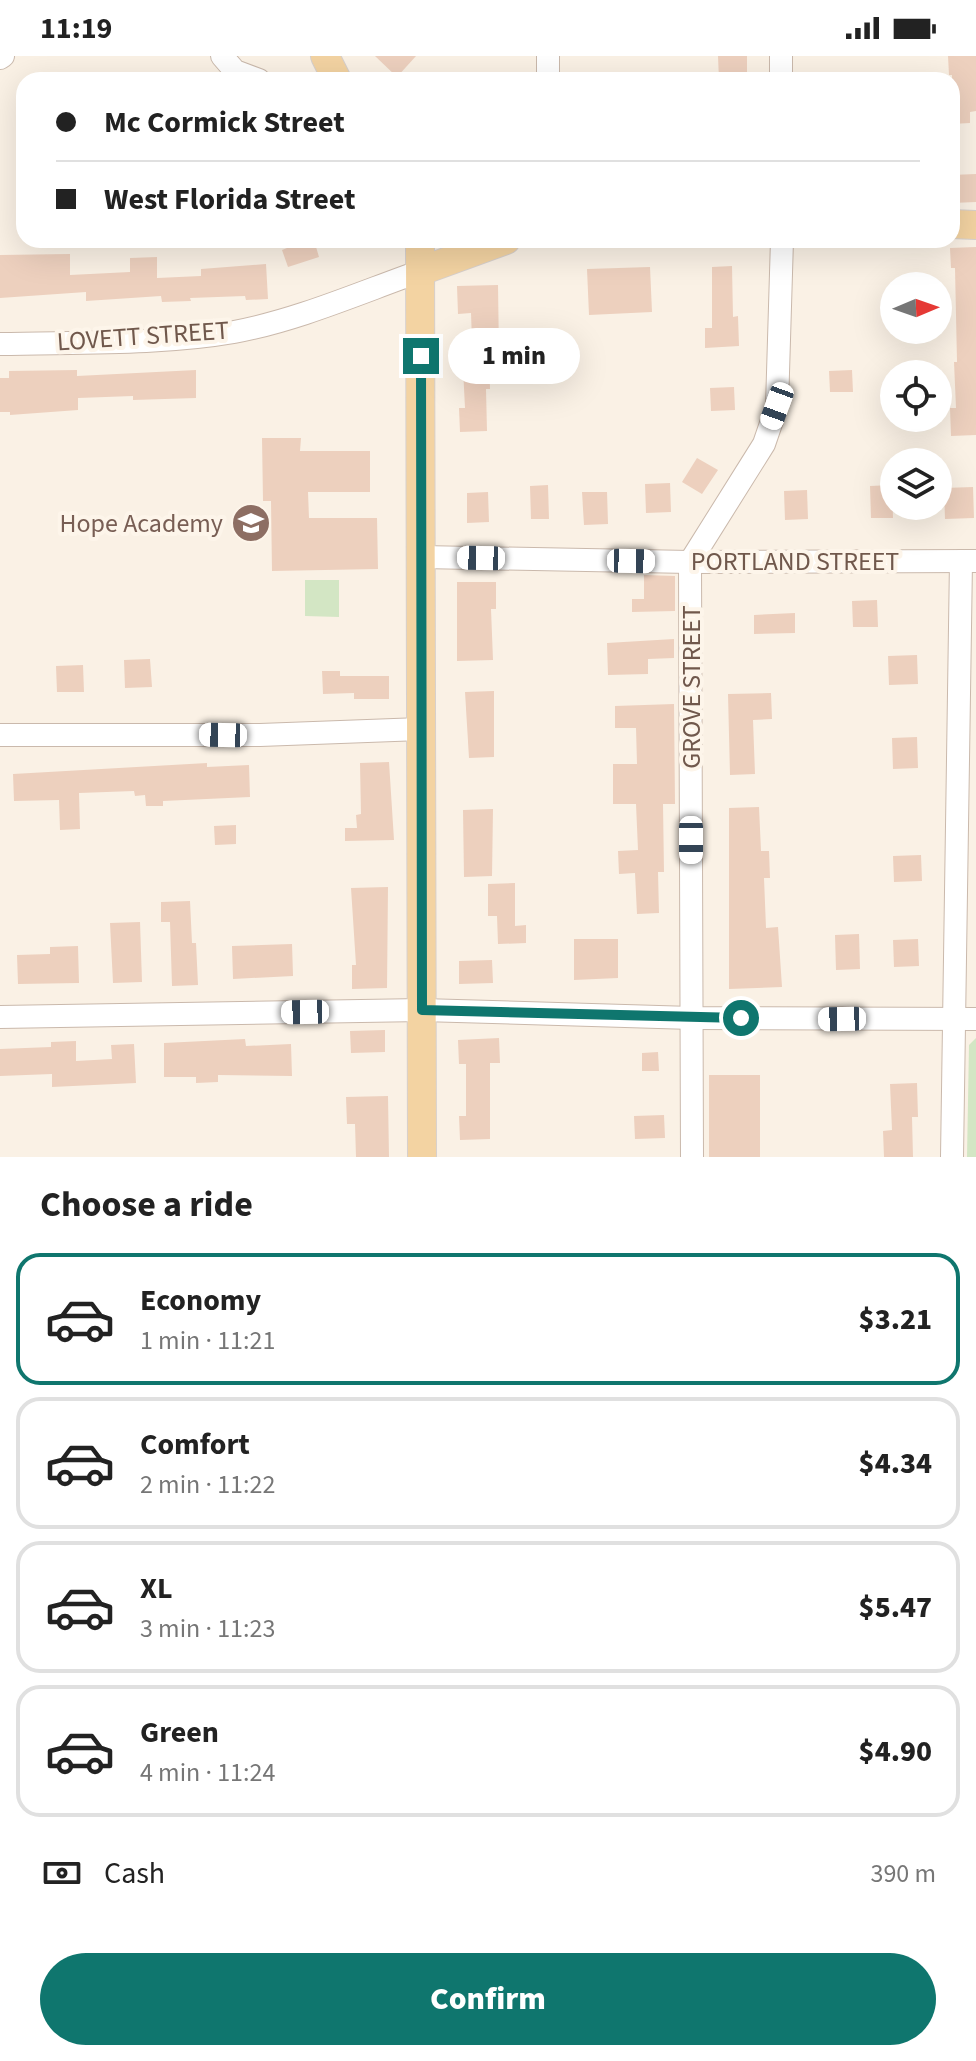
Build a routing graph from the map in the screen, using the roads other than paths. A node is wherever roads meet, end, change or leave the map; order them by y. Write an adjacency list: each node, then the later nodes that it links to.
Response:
1 (222, 56): 2 (street)
2 (238, 72)
3 (420, 248): 6 (main road)
4 (484, 248): 6 (main road)
5 (782, 248): 10 (street)
6 (421, 271): 7 (street, LOVETT STREET); 8 (main road)
7 (0, 344)
8 (422, 557): 10 (street, PORTLAND STREET); 11 (main road)
9 (969, 561): 10 (street, PORTLAND STREET); 16 (street)
10 (690, 562): 15 (street, GROVE STREET)
11 (421, 729): 12 (street); 13 (main road)
12 (0, 735)
13 (422, 1010): 14 (street); 15 (street); 17 (main road)
14 (0, 1017)
15 (692, 1018): 16 (street); 18 (street, GROVE STREET)
16 (965, 1018): 19 (street)
17 (422, 1157)
18 (692, 1157)
19 (952, 1157)

